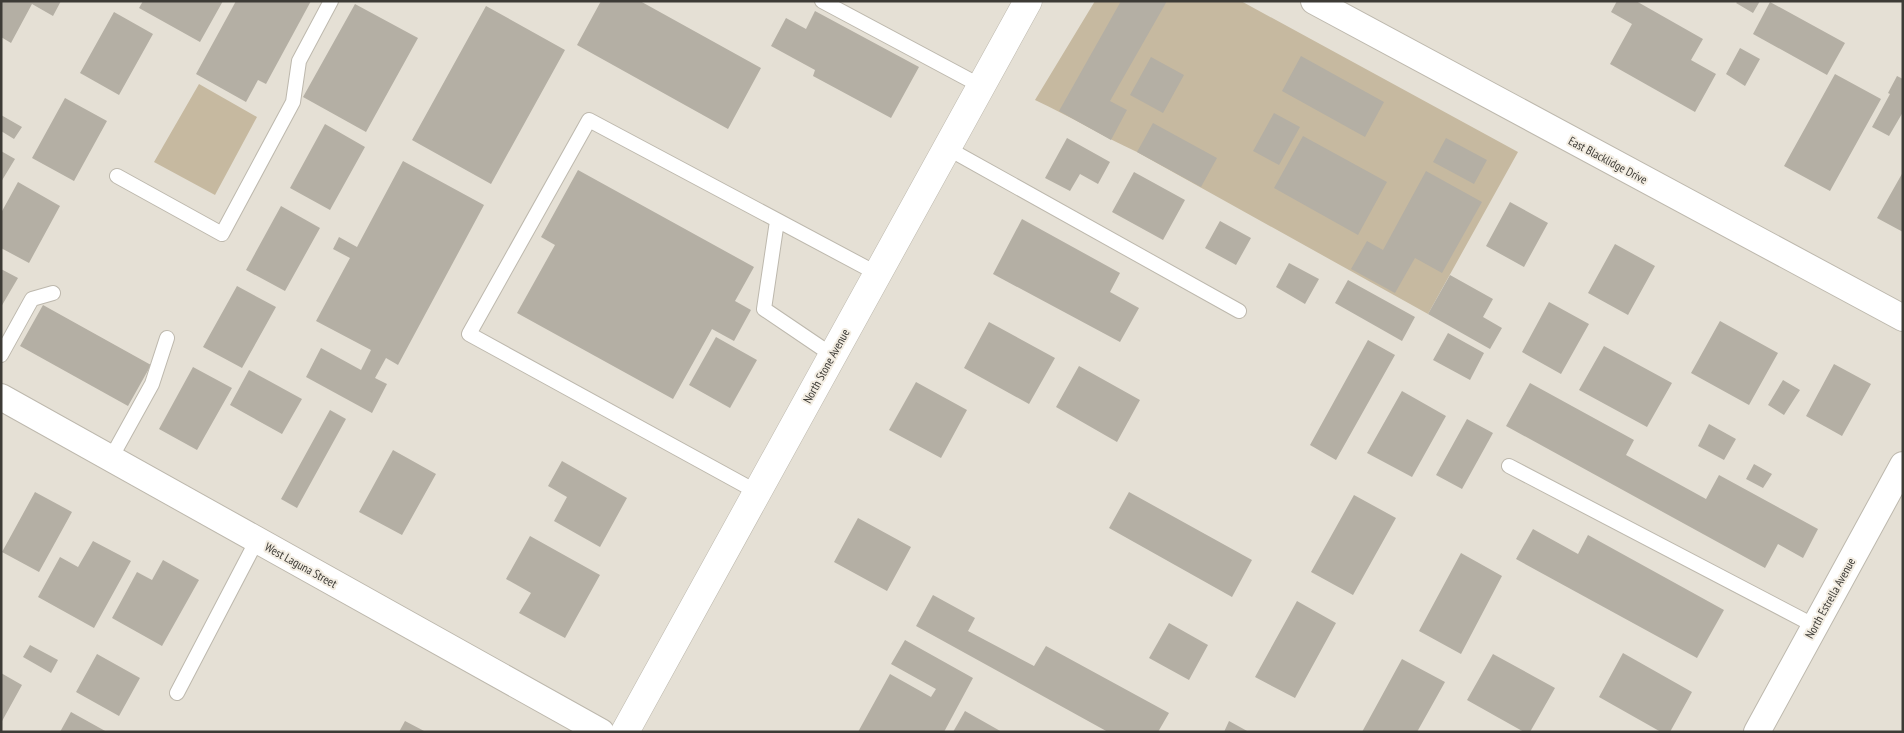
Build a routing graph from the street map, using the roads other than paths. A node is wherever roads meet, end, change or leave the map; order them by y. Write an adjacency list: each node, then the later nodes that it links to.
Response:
1 (331, 1): 7 (lane)
2 (822, 1): 5 (lane)
3 (1028, 1): 5 (main road, North Stone Avenue)
4 (1314, 1): 12 (street, East Blacklidge Drive)
5 (981, 86): 6 (main road, North Stone Avenue)
6 (947, 148): 9 (main road, North Stone Avenue); 11 (lane)
7 (117, 176)
8 (777, 221): 9 (lane); 15 (lane); 20 (lane)
9 (878, 274): 15 (main road, North Stone Avenue)
10 (52, 293): 14 (lane)
11 (1240, 311)
12 (1903, 318)
13 (167, 338): 17 (lane)
14 (1, 355)
15 (832, 355): 20 (main road, North Stone Avenue)
16 (1, 397): 17 (street, West Laguna Street)
17 (111, 458): 21 (street, West Laguna Street)
18 (1903, 465): 22 (street, North Estrella Avenue)
19 (1510, 466): 22 (lane)
20 (757, 492): 25 (main road, North Stone Avenue)
21 (257, 540): 23 (lane); 24 (street, West Laguna Street)
22 (1815, 626): 26 (street, North Estrella Avenue)
23 (177, 693)
24 (600, 732)
25 (625, 732)
26 (1757, 732)

